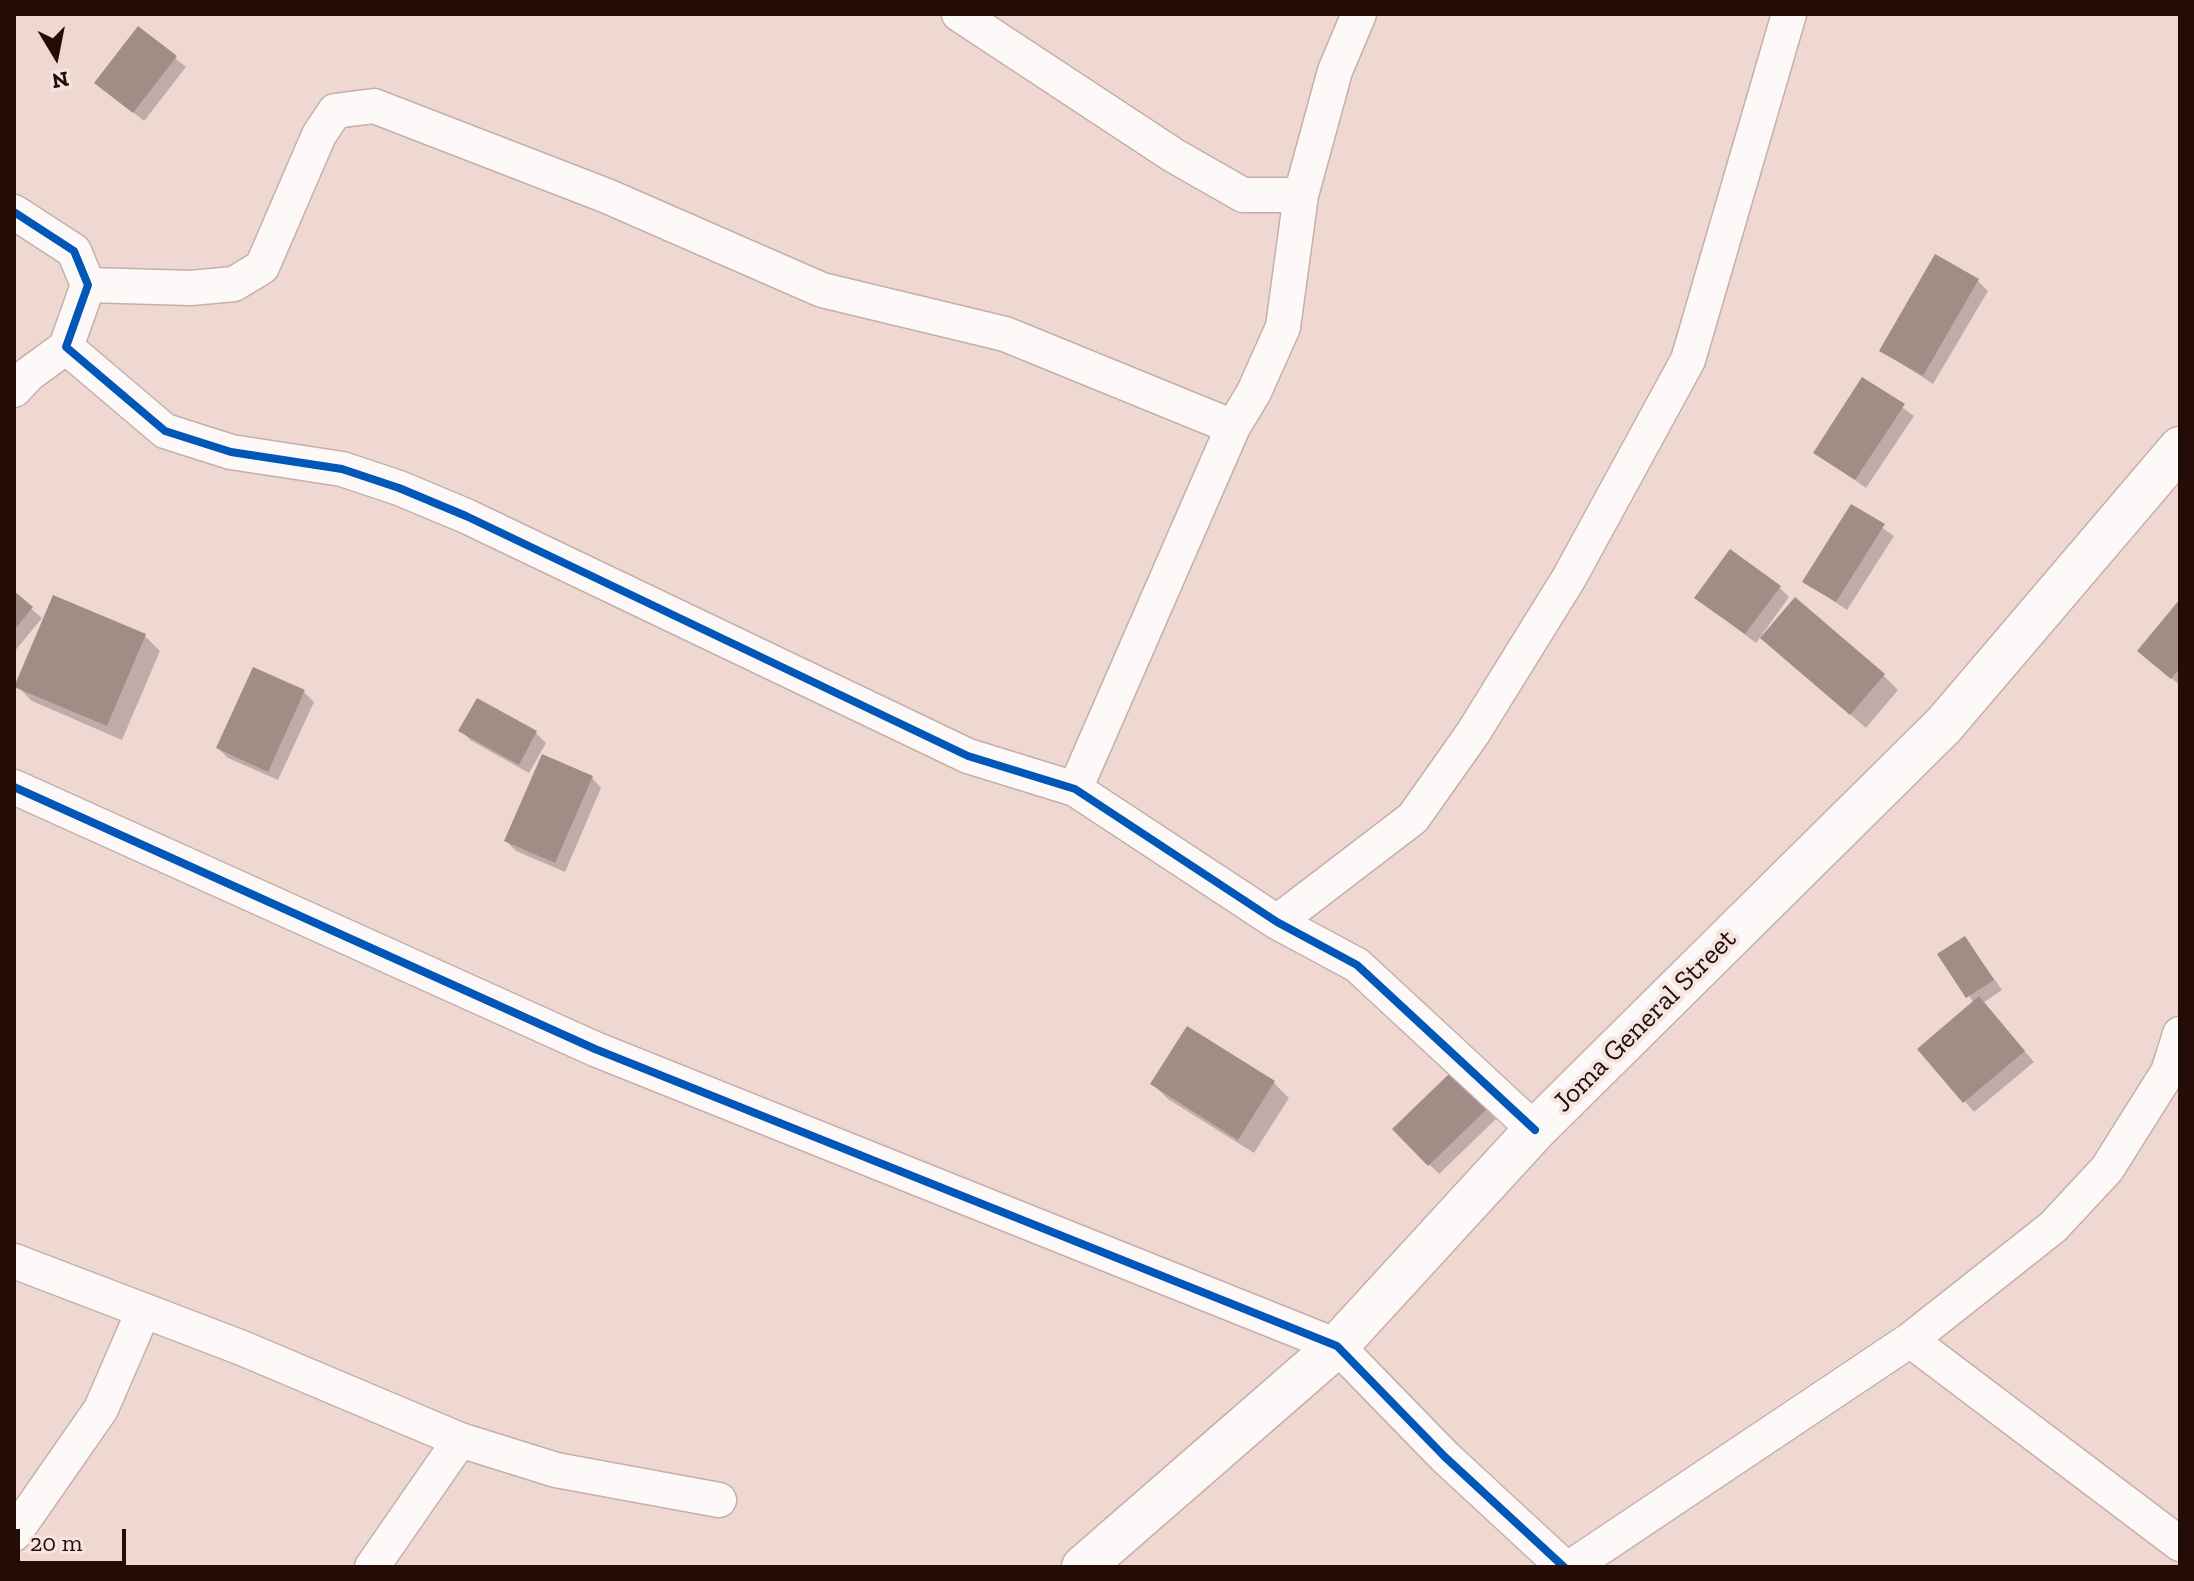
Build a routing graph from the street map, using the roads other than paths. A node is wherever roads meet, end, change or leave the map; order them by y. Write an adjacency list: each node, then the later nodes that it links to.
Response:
1 (959, 14): 4 (street)
2 (1359, 14): 4 (street)
3 (1789, 14): 13 (street)
4 (1301, 195): 9 (street)
5 (14, 212): 6 (street)
6 (88, 285): 7 (street); 9 (street)
7 (66, 347): 8 (street); 12 (street)
8 (14, 390)
9 (1233, 427): 12 (street)
10 (2180, 448): 15 (street, Joma General Street)
11 (14, 787): 19 (street)
12 (1075, 789): 13 (street)
13 (1277, 922): 15 (street)
14 (2180, 1034): 18 (street)
15 (1535, 1130): 19 (street, Joma General Street)
16 (14, 1261): 17 (street)
17 (143, 1312): 20 (street); 22 (street)
18 (1910, 1340): 23 (street); 27 (street)
19 (1337, 1346): 25 (street, Joma General Street); 26 (street)
20 (460, 1440): 21 (street); 24 (street)
21 (719, 1500)
22 (14, 1534)
23 (2180, 1544)
24 (372, 1567)
25 (1083, 1567)
26 (1564, 1567)
27 (1571, 1567)

